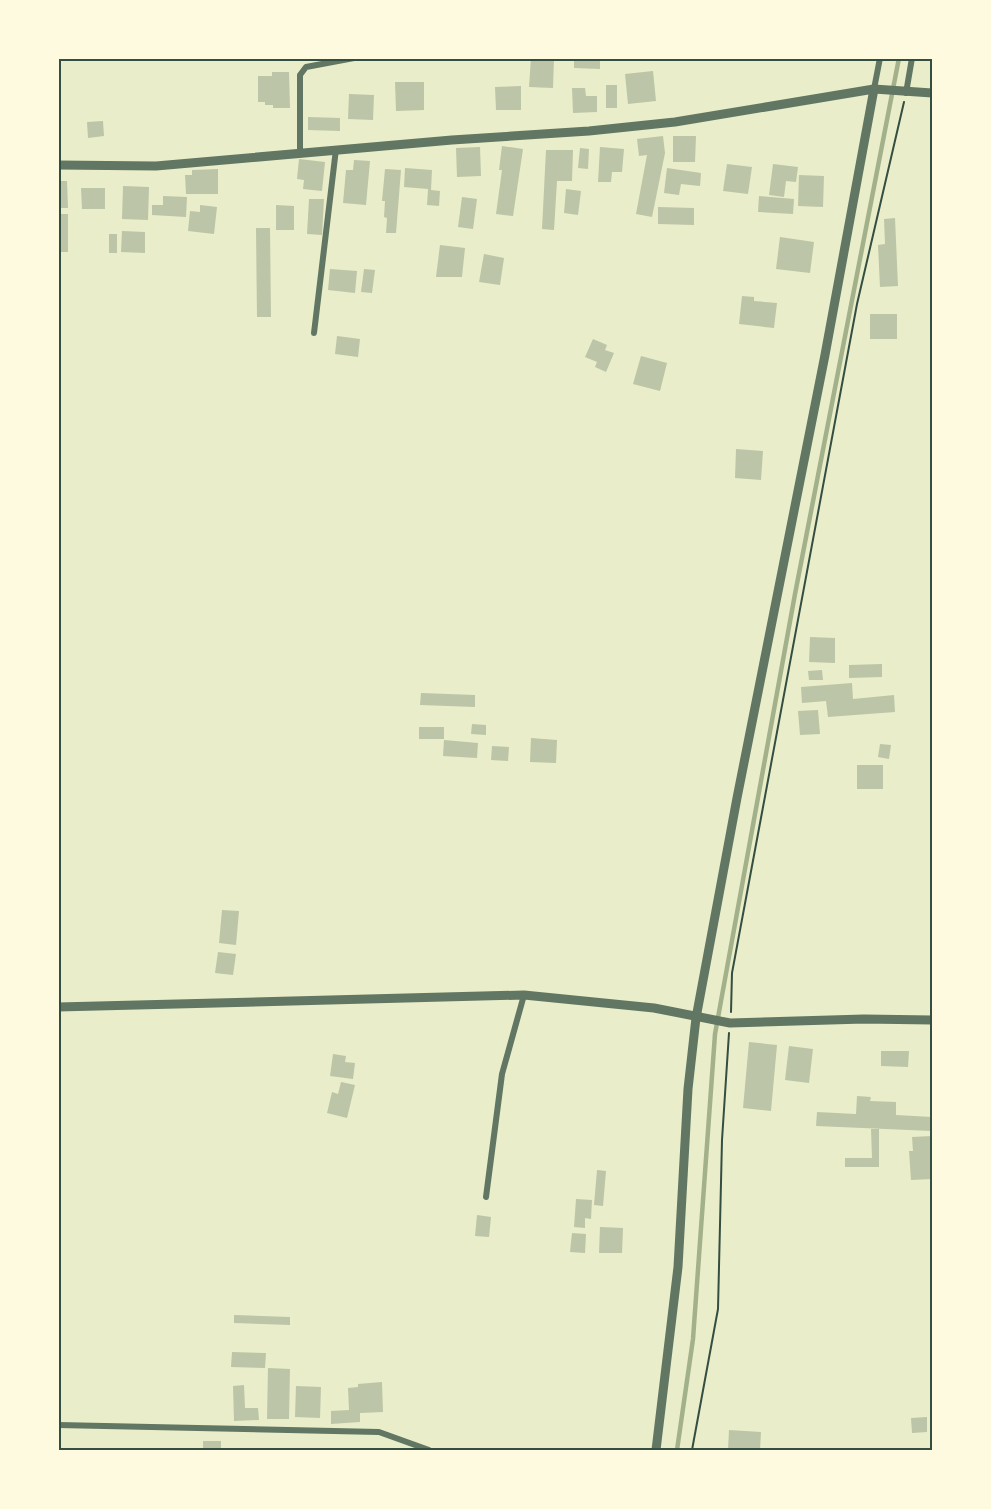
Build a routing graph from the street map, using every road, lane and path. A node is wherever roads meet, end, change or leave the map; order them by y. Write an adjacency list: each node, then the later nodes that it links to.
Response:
1 (354, 58): 8 (street)
2 (880, 58): 4 (street)
3 (912, 58): 5 (street)
4 (874, 90): 5 (street); 7 (street); 13 (street)
5 (906, 93): 6 (street); 15 (path)
6 (933, 93)
7 (336, 149): 8 (street); 10 (street)
8 (300, 152): 9 (street)
9 (58, 165)
10 (314, 333)
11 (524, 996): 12 (street); 13 (street); 16 (street)
12 (58, 1007)
13 (696, 1018): 15 (street); 19 (street)
14 (933, 1020): 15 (street)
15 (730, 1023): 20 (path)
16 (486, 1197)
17 (58, 1425): 18 (street)
18 (429, 1450)
19 (656, 1450)
20 (692, 1450)

